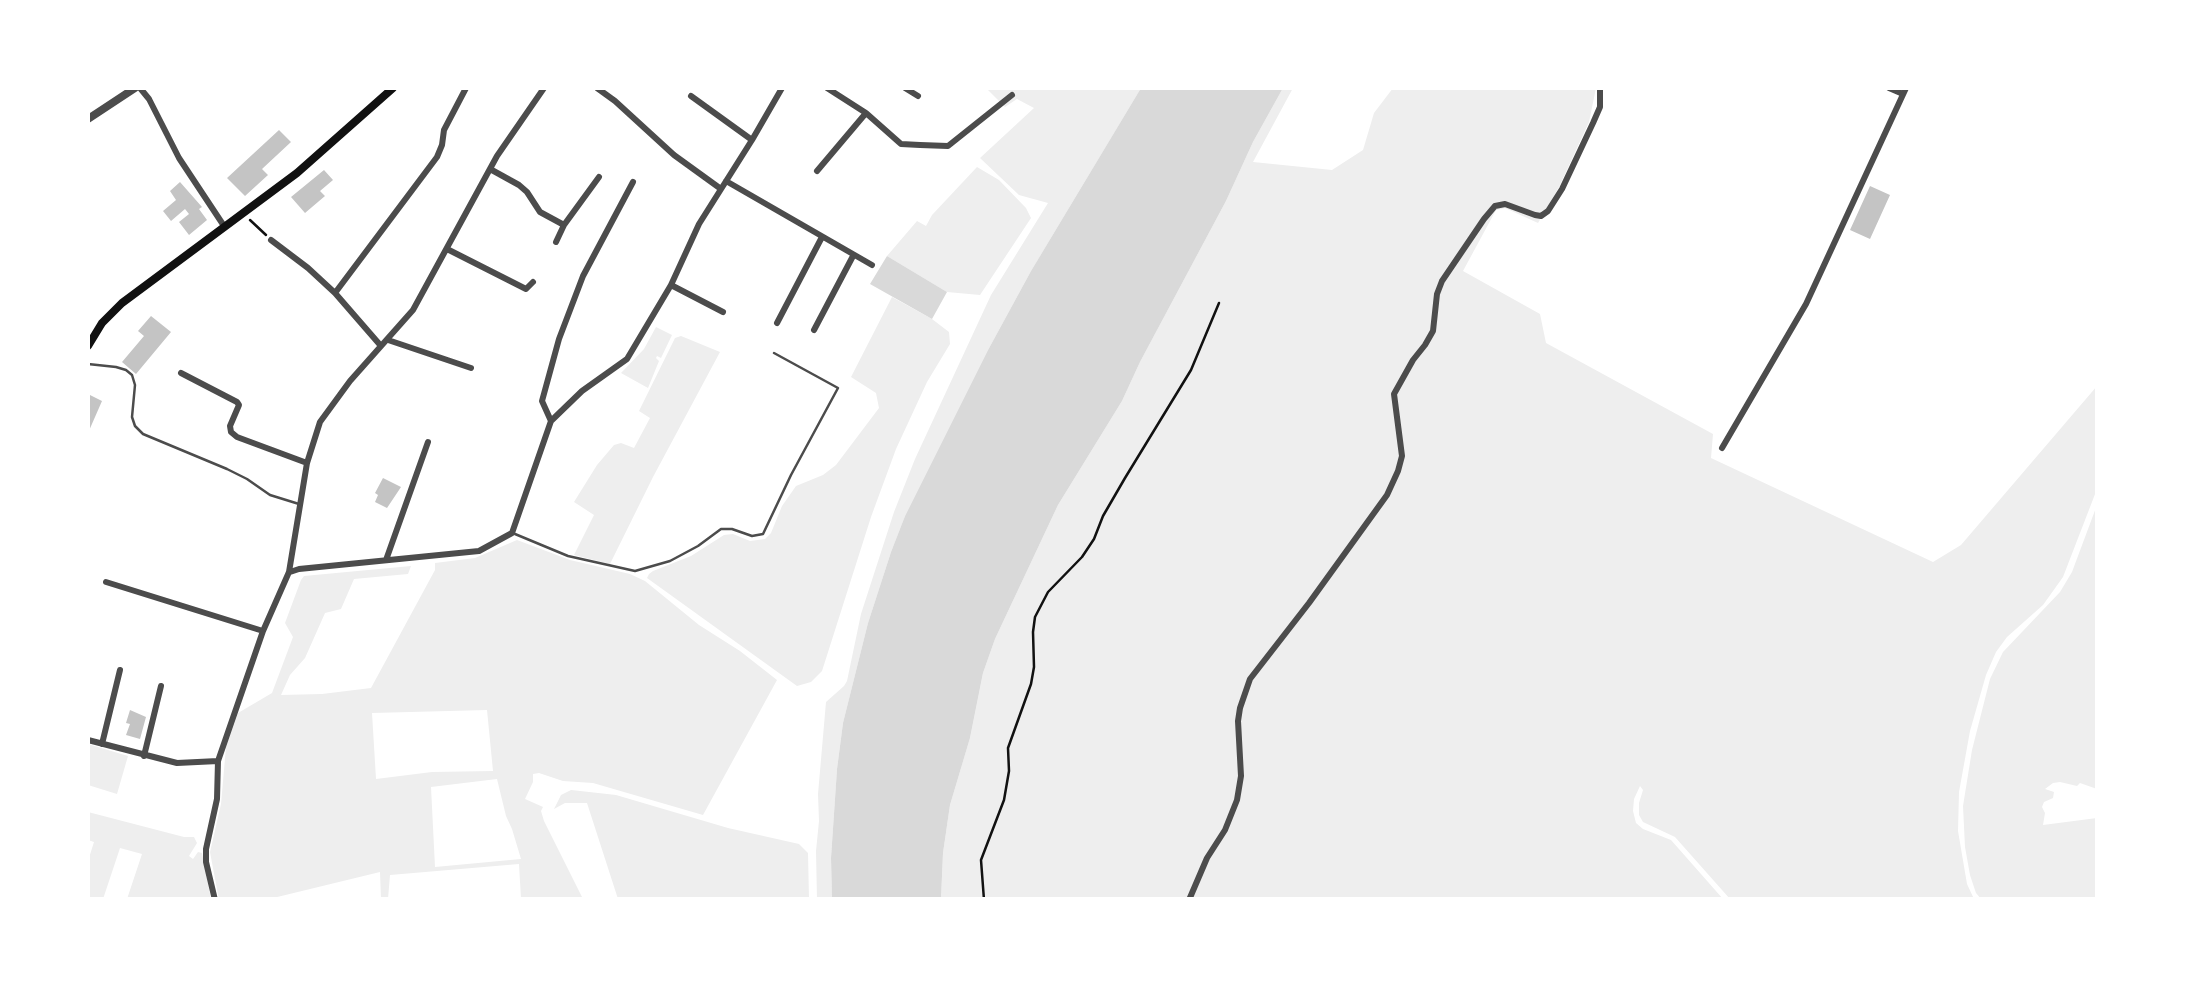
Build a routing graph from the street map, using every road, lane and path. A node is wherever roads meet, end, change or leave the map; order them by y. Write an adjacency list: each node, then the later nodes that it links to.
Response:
1 (137, 88): 16 (street); 25 (street)
2 (393, 88): 25 (main road)
3 (466, 88): 34 (street)
4 (544, 88): 18 (street)
5 (597, 88): 22 (street)
6 (782, 88): 17 (street)
7 (827, 88): 15 (street)
8 (906, 88): 14 (street)
9 (1600, 88): 64 (street)
10 (1889, 88): 11 (street)
11 (1905, 91): 48 (street)
12 (1012, 95): 15 (street)
13 (691, 96): 17 (street)
14 (918, 96)
15 (866, 113): 19 (street)
16 (88, 119)
17 (752, 140): 22 (street)
18 (490, 169): 24 (street); 29 (street)
19 (818, 171)
20 (599, 177): 24 (street)
21 (633, 182): 46 (street)
22 (724, 185): 26 (street); 33 (street)
23 (248, 218): 27 (path)
24 (564, 225): 28 (street)
25 (224, 226): 40 (main road)
26 (822, 237): 30 (street); 37 (street)
27 (271, 240): 34 (street)
28 (556, 242)
29 (447, 249): 32 (street); 39 (street)
30 (853, 256): 31 (street); 38 (street)
31 (872, 266)
32 (532, 282)
33 (671, 285): 36 (street); 46 (street)
34 (335, 293): 41 (street)
35 (1218, 303): 63 (path)
36 (723, 312)
37 (777, 323)
38 (814, 330)
39 (388, 340): 41 (street); 44 (street)
40 (88, 346)
41 (381, 346): 49 (street)
42 (774, 353): 51 (lane)
43 (88, 364): 50 (lane)
44 (471, 368)
45 (181, 373): 49 (street)
46 (551, 421): 51 (street)
47 (428, 442): 52 (street)
48 (1722, 448)
49 (307, 464): 50 (street)
50 (301, 504): 53 (street)
51 (512, 533): 52 (street)
52 (386, 560): 53 (street)
53 (289, 572): 55 (street)
54 (106, 582): 55 (street)
55 (263, 630): 61 (street)
56 (120, 670): 59 (street)
57 (161, 686): 60 (street)
58 (88, 740): 59 (street)
59 (102, 744): 60 (street)
60 (144, 756): 61 (street)
61 (218, 760): 62 (street)
62 (216, 900)
63 (984, 900)
64 (1189, 900)

